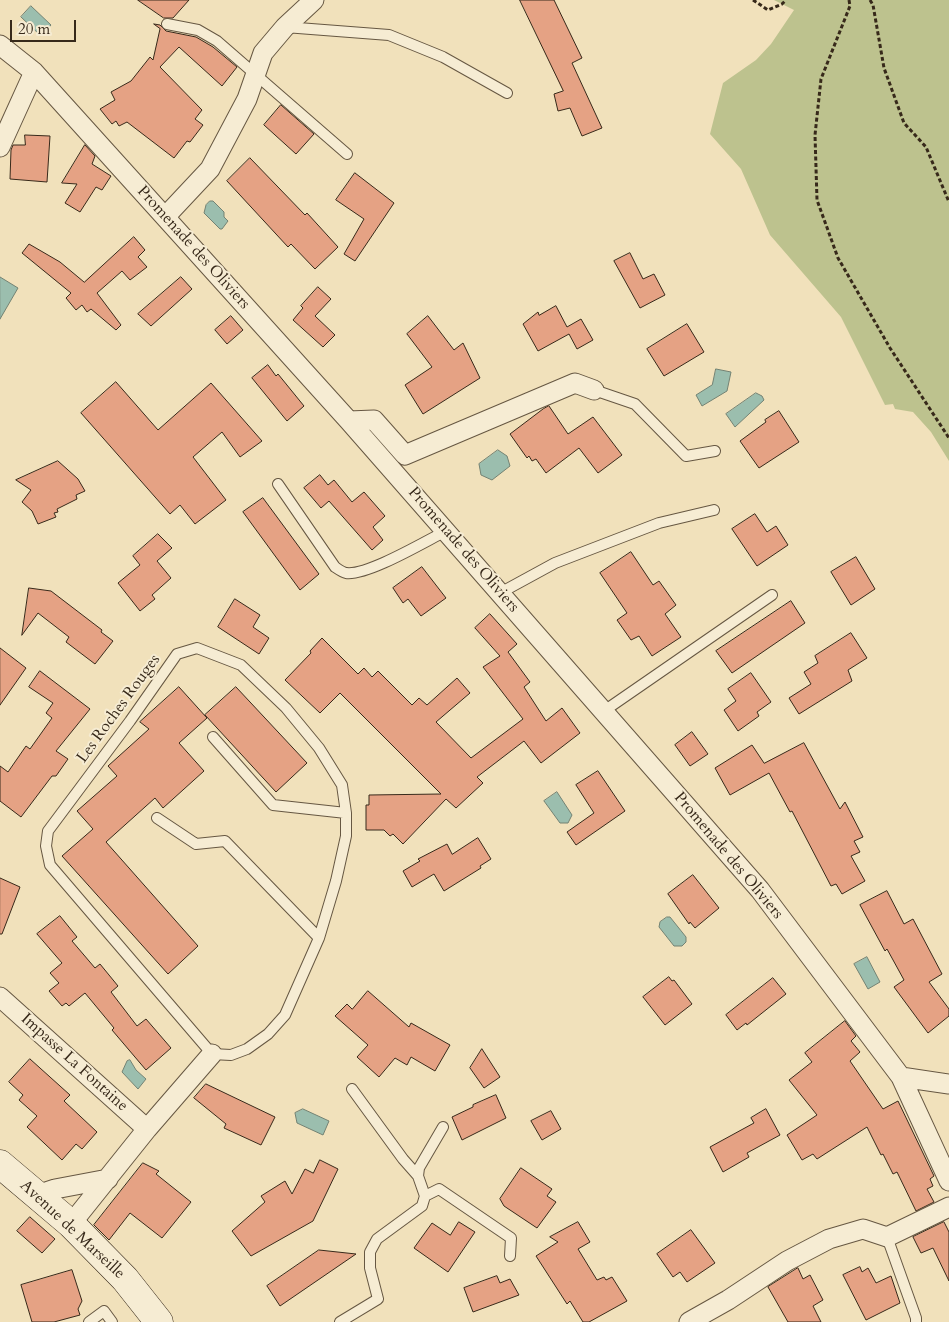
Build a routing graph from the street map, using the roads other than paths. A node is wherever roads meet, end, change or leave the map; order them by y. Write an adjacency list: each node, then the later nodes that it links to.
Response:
1 (314, 0): 3 (street)
2 (167, 24): 6 (lane)
3 (285, 27): 6 (street); 7 (lane)
4 (0, 45): 5 (street, Promenade des Oliviers)
5 (34, 72): 8 (street); 10 (street, Promenade des Oliviers)
6 (255, 74): 9 (lane); 10 (street)
7 (506, 93)
8 (0, 147)
9 (347, 154)
10 (165, 217): 12 (street, Promenade des Oliviers)
11 (594, 390): 12 (street); 13 (lane)
12 (349, 421): 16 (street, Promenade des Oliviers)
13 (715, 451)
14 (278, 484): 16 (lane)
15 (714, 510): 17 (lane)
16 (446, 531): 17 (street, Promenade des Oliviers)
17 (500, 593): 19 (street, Promenade des Oliviers)
18 (772, 595): 19 (lane)
19 (604, 711): 26 (street, Promenade des Oliviers)
20 (213, 737): 21 (lane)
21 (346, 813): 23 (lane, Les Roches Rouges); 25 (lane, Les Roches Rouges)
22 (157, 818): 23 (lane)
23 (320, 938): 25 (lane, Les Roches Rouges)
24 (0, 997): 30 (street, Impasse La Fontaine)
25 (212, 1054): 30 (street)
26 (901, 1077): 27 (street); 34 (street, Promenade des Oliviers)
27 (949, 1084)
28 (352, 1089): 32 (lane)
29 (443, 1127): 32 (lane)
30 (147, 1129): 33 (street)
31 (0, 1164): 35 (street, Avenue de Marseille)
32 (418, 1176): 36 (lane)
33 (108, 1179): 35 (street); 38 (street)
34 (949, 1181)
35 (37, 1195): 38 (street, Avenue de Marseille)
36 (425, 1196): 40 (lane); 44 (lane)
37 (949, 1207): 39 (street)
38 (71, 1224): 43 (street, Avenue de Marseille)
39 (887, 1237): 45 (street); 46 (lane)
40 (510, 1256)
41 (89, 1322): 42 (lane)
42 (112, 1322)
43 (159, 1322)
44 (340, 1322)
45 (690, 1322)
46 (916, 1322)

